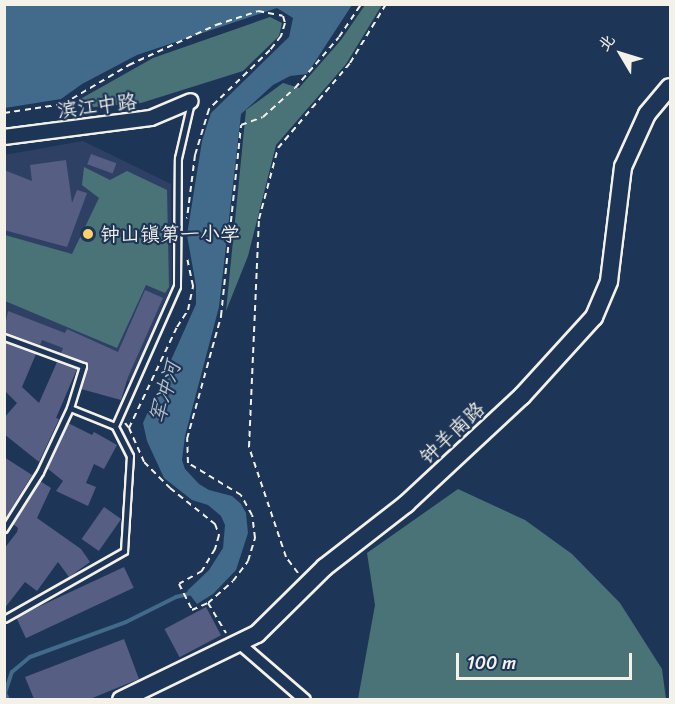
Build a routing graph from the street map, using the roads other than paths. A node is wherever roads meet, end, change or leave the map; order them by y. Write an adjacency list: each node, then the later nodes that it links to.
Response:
1 (670, 87): 9 (main road, 钟羊南路)
2 (191, 101): 3 (street, 滨江中路); 6 (lane)
3 (4, 137)
4 (4, 337): 5 (lane)
5 (70, 408): 6 (lane); 7 (lane)
6 (115, 426): 8 (lane)
7 (4, 529)
8 (5, 617)
9 (236, 644): 10 (main road, 钟羊南路); 11 (street)
10 (121, 699)
11 (305, 699)

